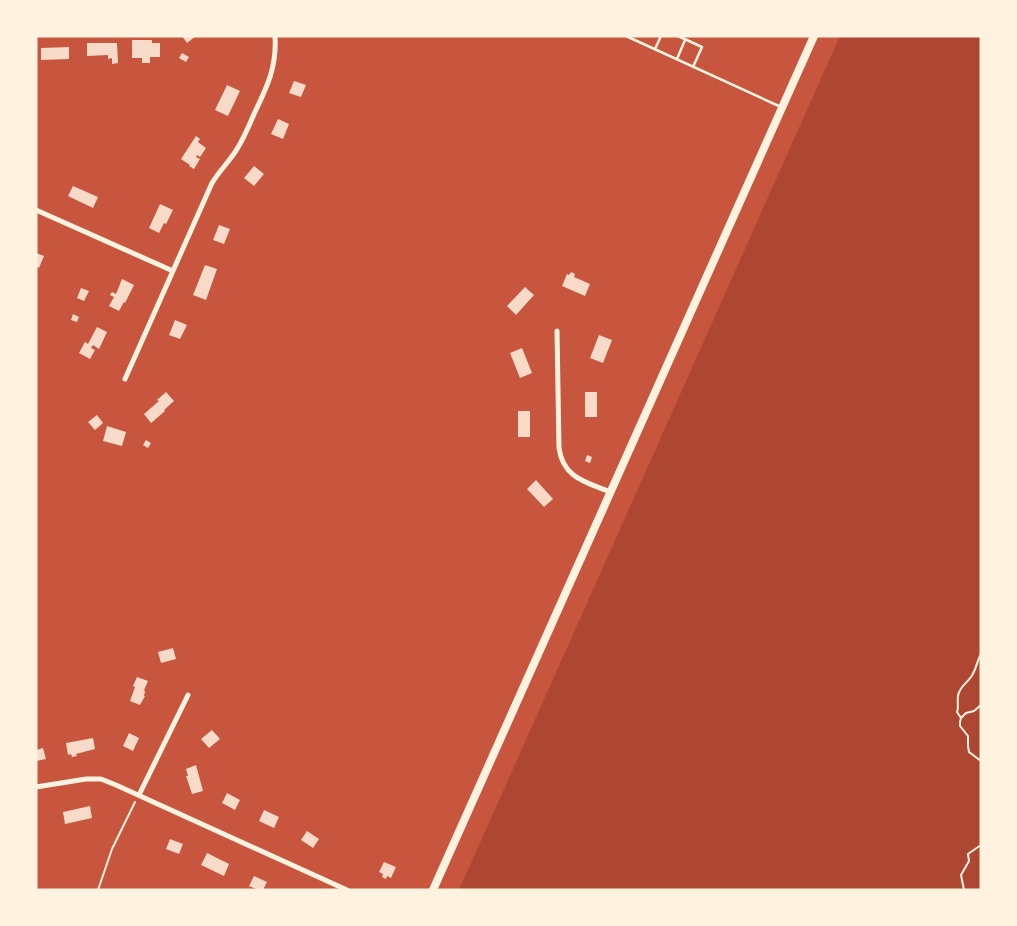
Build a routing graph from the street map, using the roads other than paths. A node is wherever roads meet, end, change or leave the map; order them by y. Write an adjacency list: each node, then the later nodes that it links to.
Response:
1 (275, 36): 12 (street)
2 (626, 36): 7 (lane)
3 (661, 36): 7 (lane)
4 (678, 36): 6 (lane)
5 (814, 36): 10 (main road)
6 (686, 40): 8 (lane); 9 (lane)
7 (655, 50): 8 (lane)
8 (677, 59): 9 (lane)
9 (693, 67): 10 (lane)
10 (782, 108): 15 (main road)
11 (36, 210): 12 (street)
12 (173, 271): 14 (street)
13 (557, 331): 15 (street)
14 (125, 379)
15 (610, 492): 20 (main road)
16 (188, 695): 18 (street)
17 (36, 787): 18 (street)
18 (139, 795): 19 (street)
19 (347, 890)
20 (433, 890)

